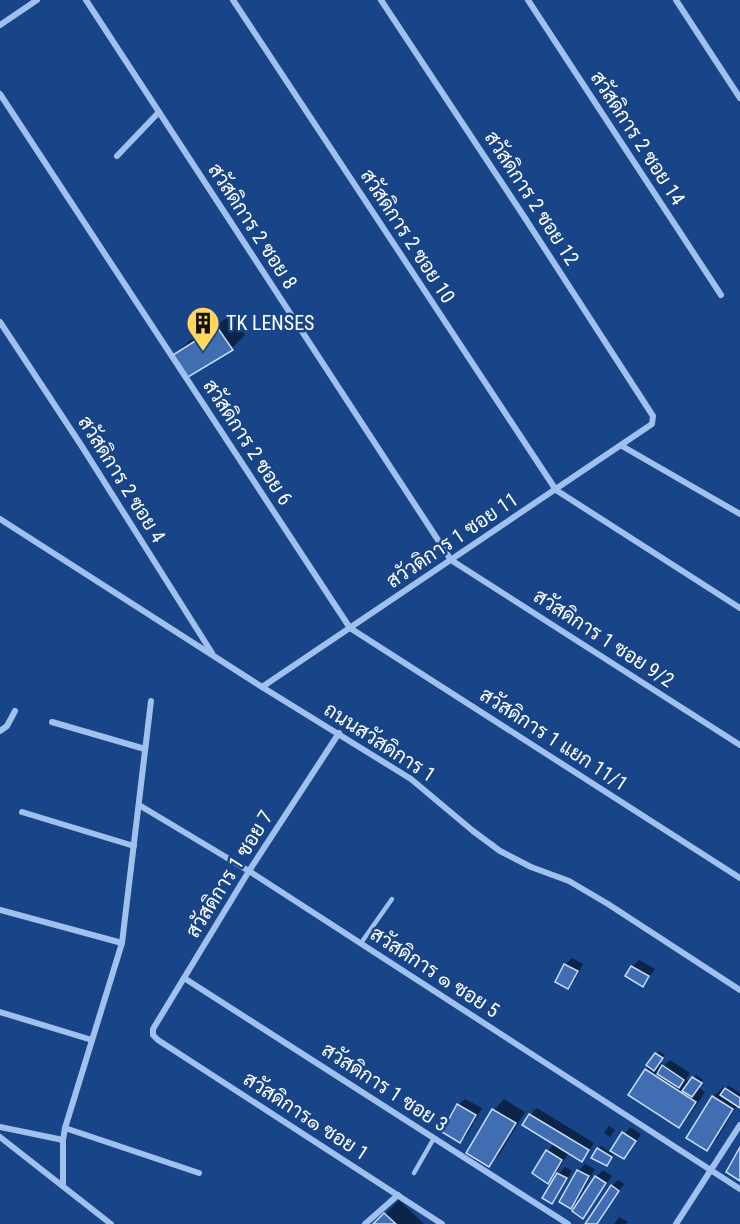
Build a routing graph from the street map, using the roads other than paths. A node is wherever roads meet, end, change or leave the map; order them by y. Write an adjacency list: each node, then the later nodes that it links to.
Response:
1 (36, 0): 7 (street)
2 (86, 0): 10 (street, สวัสดิการ 2 ซอย 8)
3 (233, 0): 16 (street, สวัสดิการ 2 ซอย 10)
4 (381, 0): 14 (street, สวัสดิการ 2 ซอย 12)
5 (528, 0): 12 (street, สวัสดิการ 2 ซอย 14)
6 (676, 0): 9 (street)
7 (0, 25)
8 (0, 93): 21 (street, สวัสดิการ 2 ซอย 6)
9 (740, 98)
10 (159, 112): 11 (street); 19 (street, สวัสดิการ 2 ซอย 8)
11 (117, 156)
12 (721, 295)
13 (0, 322): 22 (street, สวัสดิการ 2 ซอย 4)
14 (652, 416): 15 (street, สวัวดิการ 1 ซอย 11)
15 (622, 446): 16 (street, สวัวดิการ 1 ซอย 11); 17 (street)
16 (556, 490): 19 (street, สวัวดิการ 1 ซอย 11); 20 (street)
17 (740, 514)
18 (0, 519): 22 (street, ถนนสวัสดิการ 1)
19 (451, 560): 21 (street, สวัวดิการ 1 ซอย 11); 29 (street, สวัสดิการ 1 ซอย 9/2)
20 (740, 608)
21 (350, 628): 23 (street, สวัวดิการ 1 ซอย 11); 35 (street, สวัสดิการ 1 แยก 11/1)
22 (214, 656): 23 (street, ถนนสวัสดิการ 1)
23 (262, 687): 28 (street, ถนนสวัสดิการ 1)
24 (151, 701): 30 (street)
25 (15, 711): 27 (street)
26 (52, 722): 30 (street)
27 (0, 731)
28 (339, 734): 34 (street, สวัสดิการ 1 ซอย 7); 41 (street, ถนนสวัสดิการ 1)
29 (740, 745)
30 (145, 749): 31 (street)
31 (139, 805): 33 (street); 34 (street, สวัสดิการ ๑ ซอย 5)
32 (22, 812): 33 (street)
33 (134, 846): 38 (street)
34 (249, 871): 39 (street, สวัสดิการ ๑ ซอย 5); 40 (street, สวัสดิการ 1 ซอย 7)
35 (740, 878)
36 (392, 899): 39 (lane)
37 (0, 910): 38 (street)
38 (122, 943): 44 (street)
39 (361, 944): 51 (street, สวัสดิการ ๑ ซอย 5)
40 (184, 978): 43 (street, สวัสดิการ 1 ซอย 7); 49 (street, สวัสดิการ 1 ซอย 3)
41 (740, 990)
42 (0, 1012): 44 (street)
43 (153, 1035): 56 (street, สวัสดิการ๑ ซอย 1)
44 (93, 1040): 47 (street)
45 (740, 1125): 51 (street)
46 (0, 1127): 50 (street)
47 (66, 1128): 50 (street); 52 (street)
48 (0, 1137): 54 (street)
49 (434, 1138): 53 (lane); 60 (street, สวัสดิการ 1 ซอย 3)
50 (63, 1140): 54 (street)
51 (711, 1169): 55 (street, สวัสดิการ ๑ ซอย 5); 61 (street)
52 (199, 1173)
53 (414, 1173)
54 (63, 1186): 57 (street)
55 (740, 1189)
56 (398, 1195): 58 (street); 59 (street, สวัสดิการ๑ ซอย 1)
57 (111, 1224)
58 (364, 1224)
59 (442, 1224)
60 (568, 1224)
61 (676, 1224)

